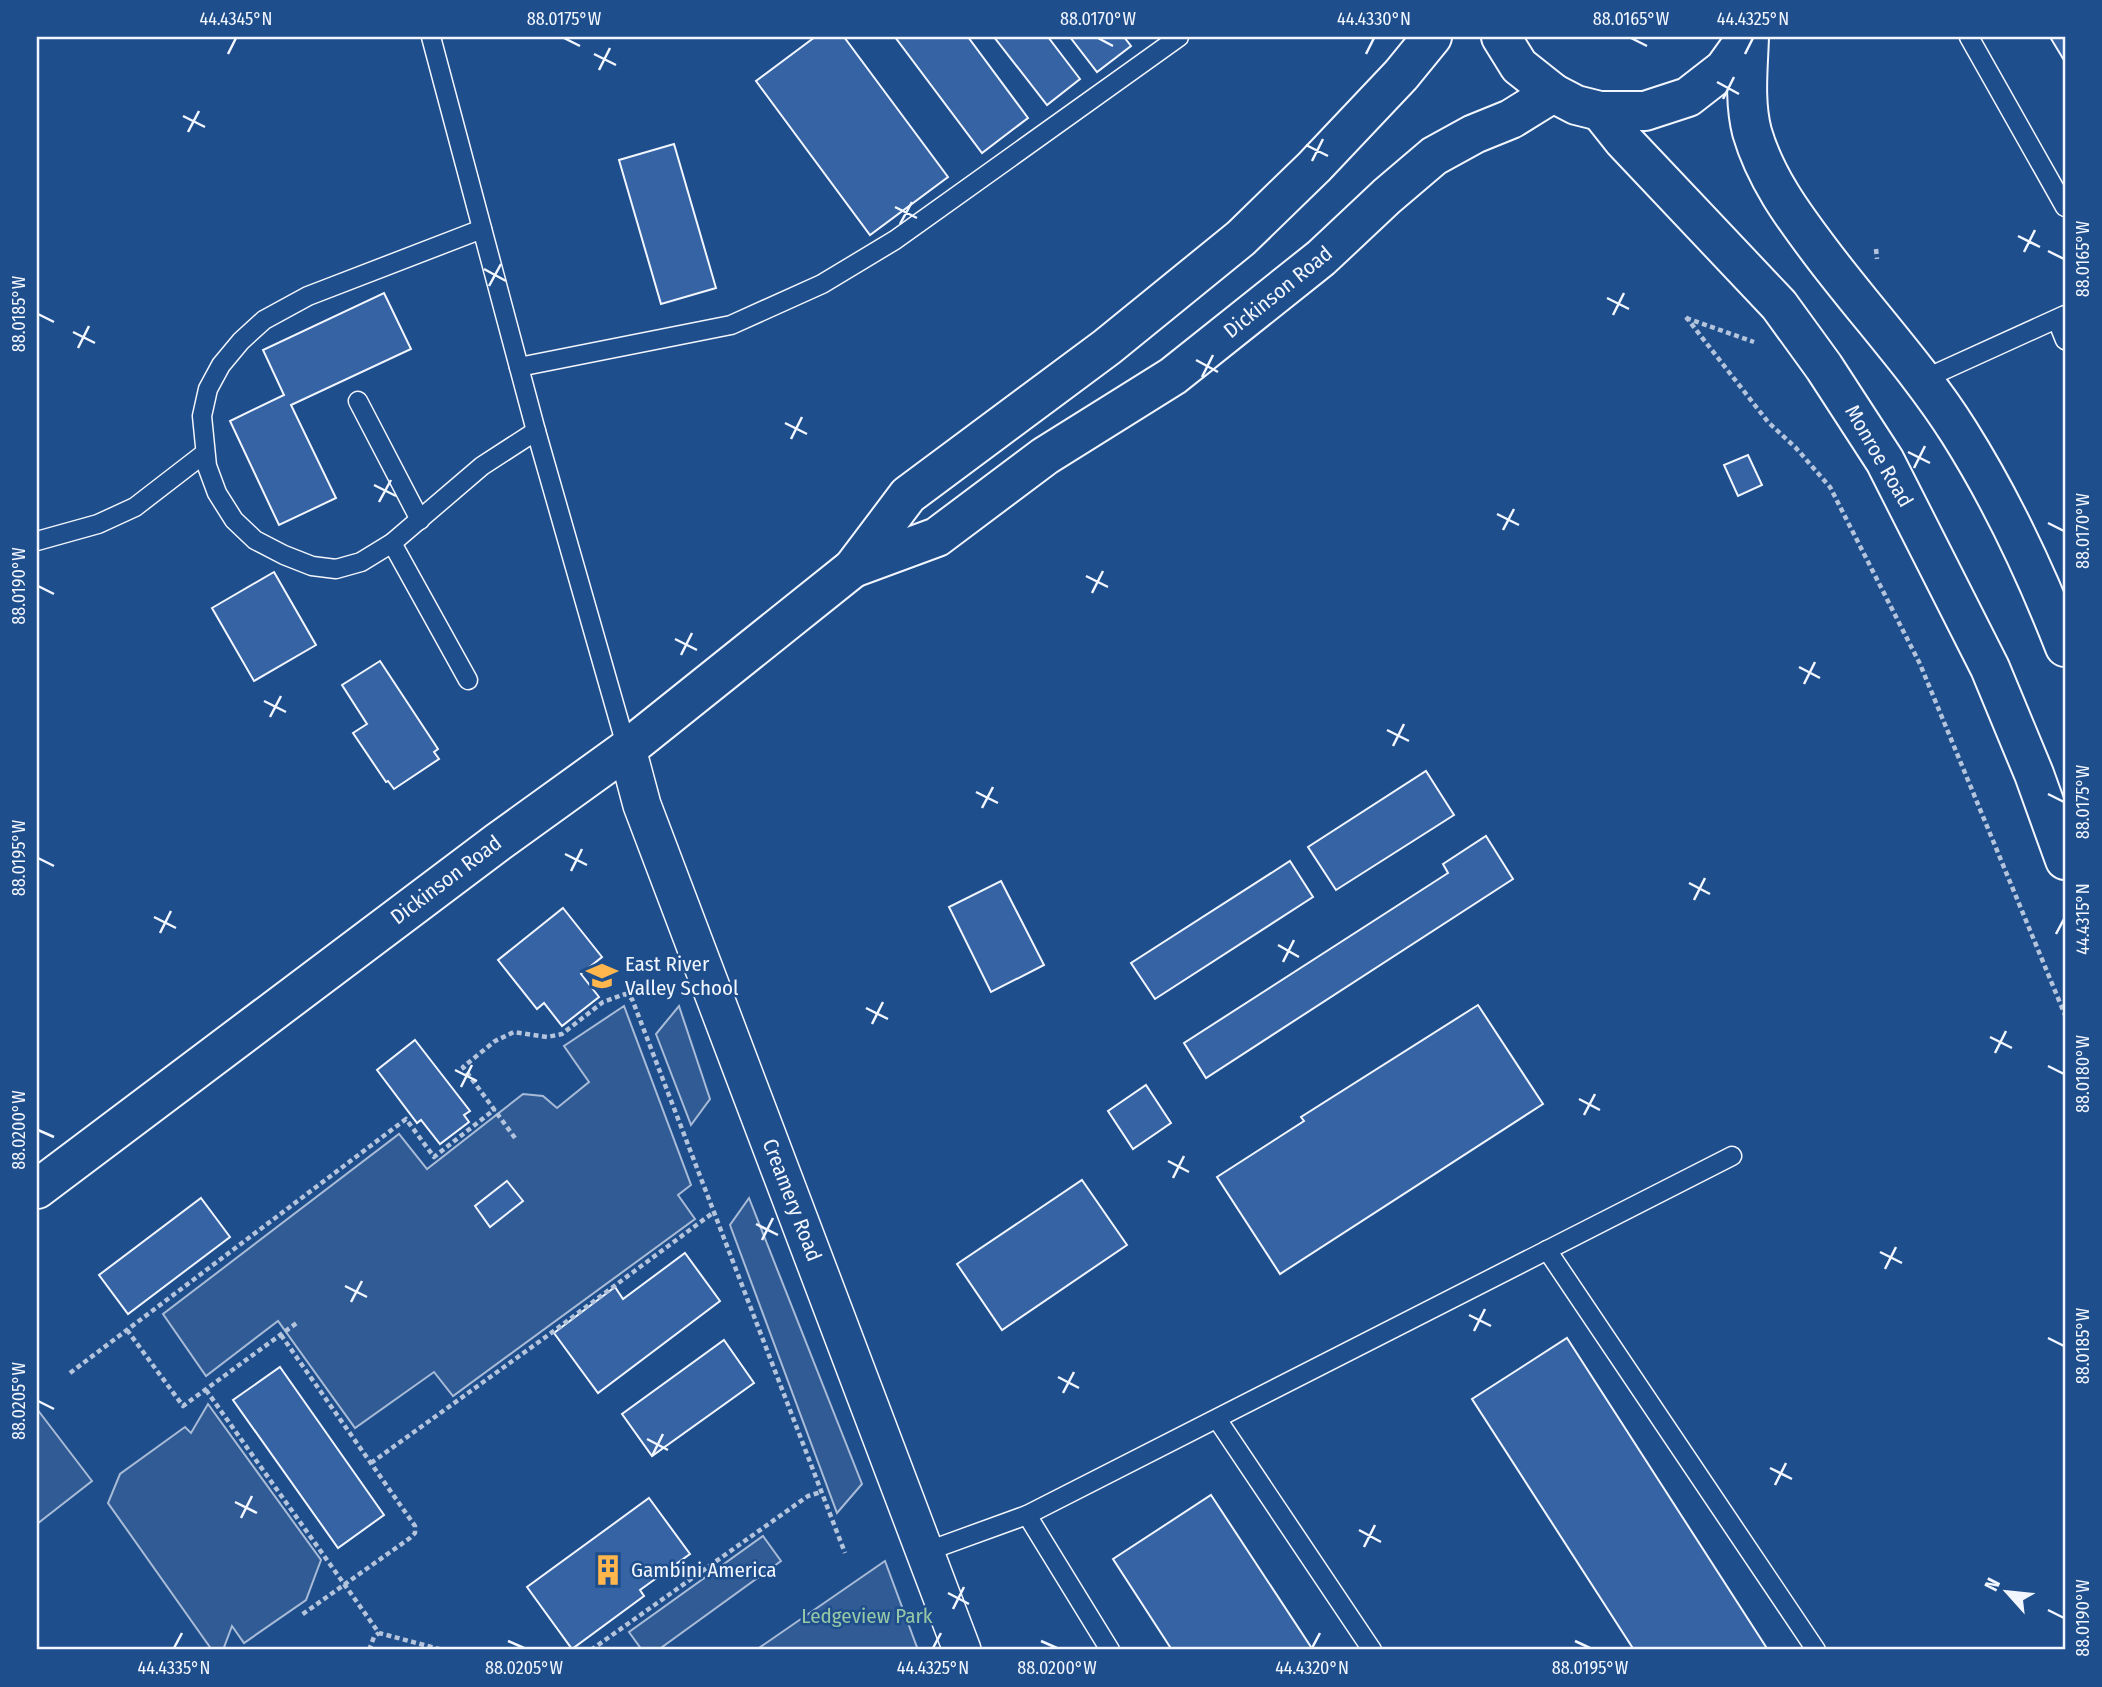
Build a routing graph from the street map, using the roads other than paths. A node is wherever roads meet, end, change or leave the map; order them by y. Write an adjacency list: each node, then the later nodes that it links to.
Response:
1 (431, 37): 10 (lane)
2 (1179, 37): 13 (lane)
3 (1432, 37): 21 (street, Dickinson Road)
4 (1501, 37): 7 (street)
5 (1748, 37): 8 (street); 14 (street)
6 (1969, 37): 9 (lane)
7 (1553, 93): 8 (street); 21 (street, Dickinson Road)
8 (1600, 111): 25 (street, Monroe Road)
9 (2065, 206)
10 (482, 229): 13 (lane); 17 (lane)
11 (2061, 318): 12 (lane); 14 (lane)
12 (2065, 340)
13 (519, 367): 16 (lane)
14 (1922, 380): 22 (street)
15 (358, 401): 18 (lane)
16 (536, 431): 18 (lane); 24 (lane)
17 (205, 453): 19 (lane); 20 (lane)
18 (420, 520): 20 (lane)
19 (37, 541)
20 (392, 543): 23 (lane)
21 (853, 568): 24 (street, Dickinson Road)
22 (2065, 647)
23 (468, 680)
24 (627, 749): 27 (street, Dickinson Road); 31 (street, Creamery Road)
25 (2065, 860)
26 (1732, 1156): 28 (lane)
27 (37, 1189)
28 (1547, 1250): 29 (lane); 35 (lane)
29 (1217, 1419): 30 (lane); 34 (lane)
30 (1027, 1516): 31 (lane); 33 (lane)
31 (925, 1552): 32 (street, Creamery Road)
32 (962, 1650)
33 (1110, 1650)
34 (1372, 1650)
35 (1816, 1650)

